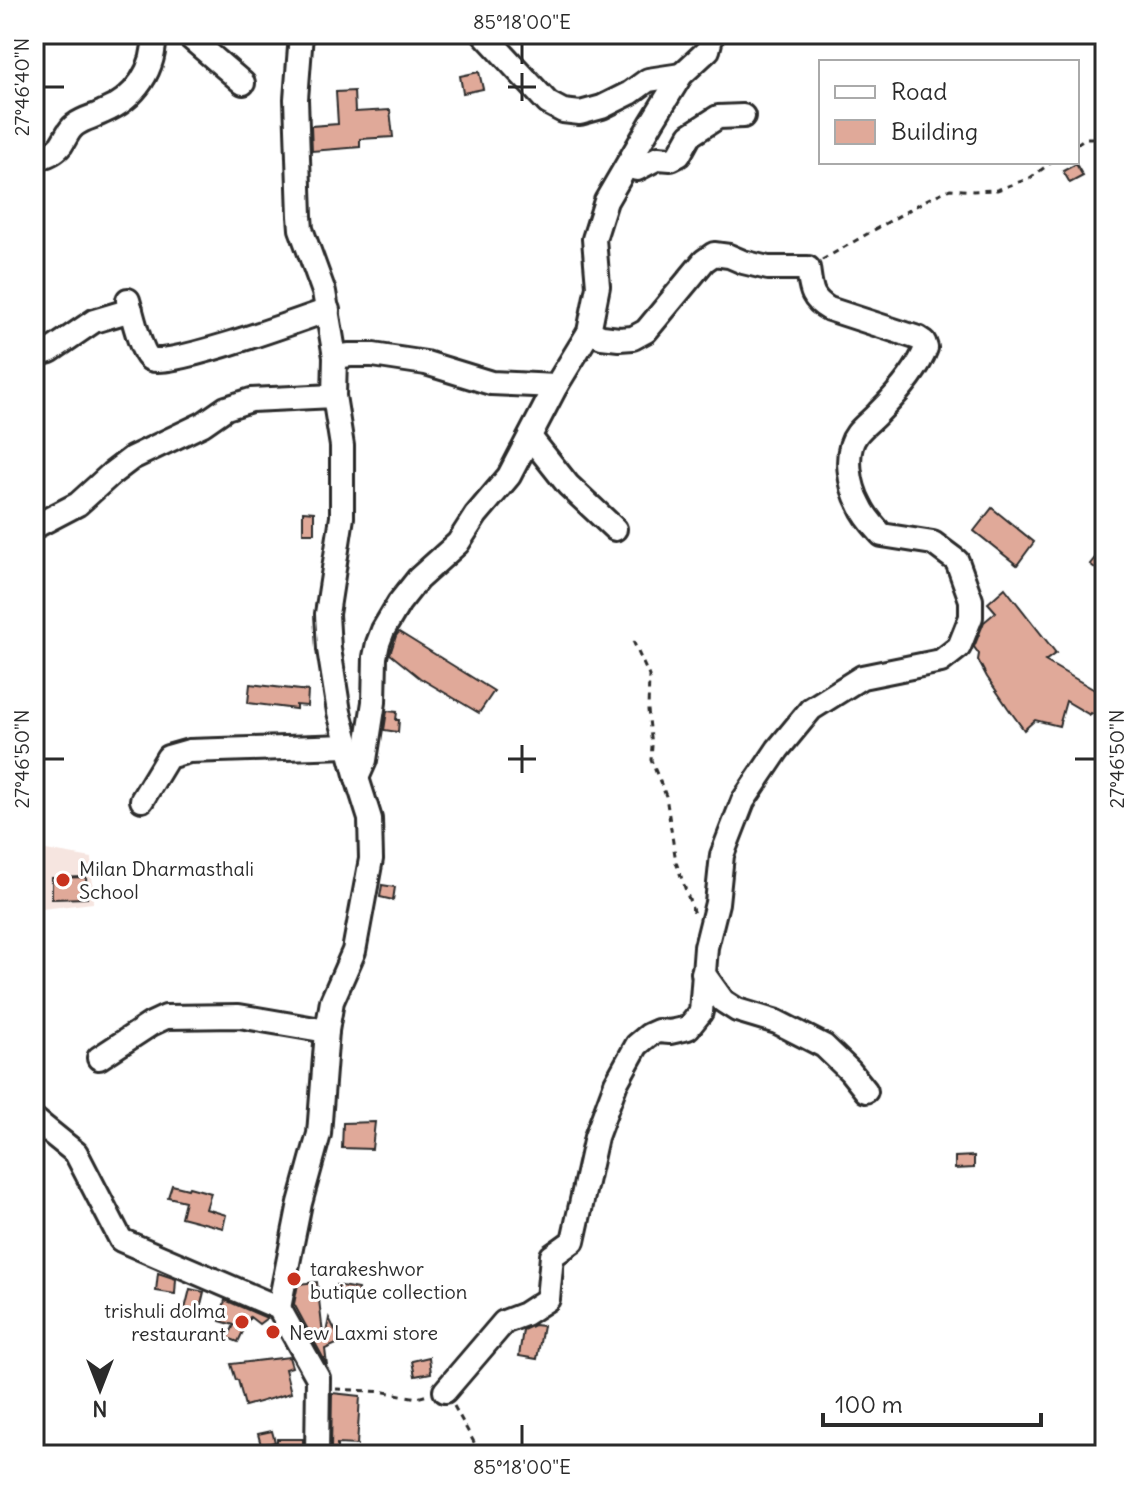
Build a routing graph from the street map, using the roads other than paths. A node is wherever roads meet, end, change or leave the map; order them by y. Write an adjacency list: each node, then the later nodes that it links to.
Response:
1 (154, 34): 9 (street)
2 (186, 34): 7 (street)
3 (301, 34): 11 (street)
4 (484, 34): 6 (street)
5 (712, 34): 6 (street)
6 (681, 75): 10 (street)
7 (243, 83)
8 (743, 116): 10 (street)
9 (34, 160)
10 (627, 166): 12 (street)
11 (328, 310): 13 (street); 14 (street)
12 (589, 332): 15 (street); 23 (street)
13 (34, 350)
14 (335, 357): 15 (street); 16 (street)
15 (556, 386): 17 (street)
16 (334, 396): 18 (street); 20 (street)
17 (530, 437): 19 (street); 21 (street)
18 (34, 527)
19 (615, 529)
20 (348, 746): 21 (street); 22 (street)
21 (357, 778): 24 (street)
22 (142, 800)
23 (703, 973): 26 (street); 29 (street)
24 (327, 1031): 25 (street); 28 (street)
25 (99, 1058)
26 (866, 1091)
27 (34, 1119): 28 (street)
28 (279, 1308): 30 (street)
29 (445, 1391)
30 (317, 1455)

